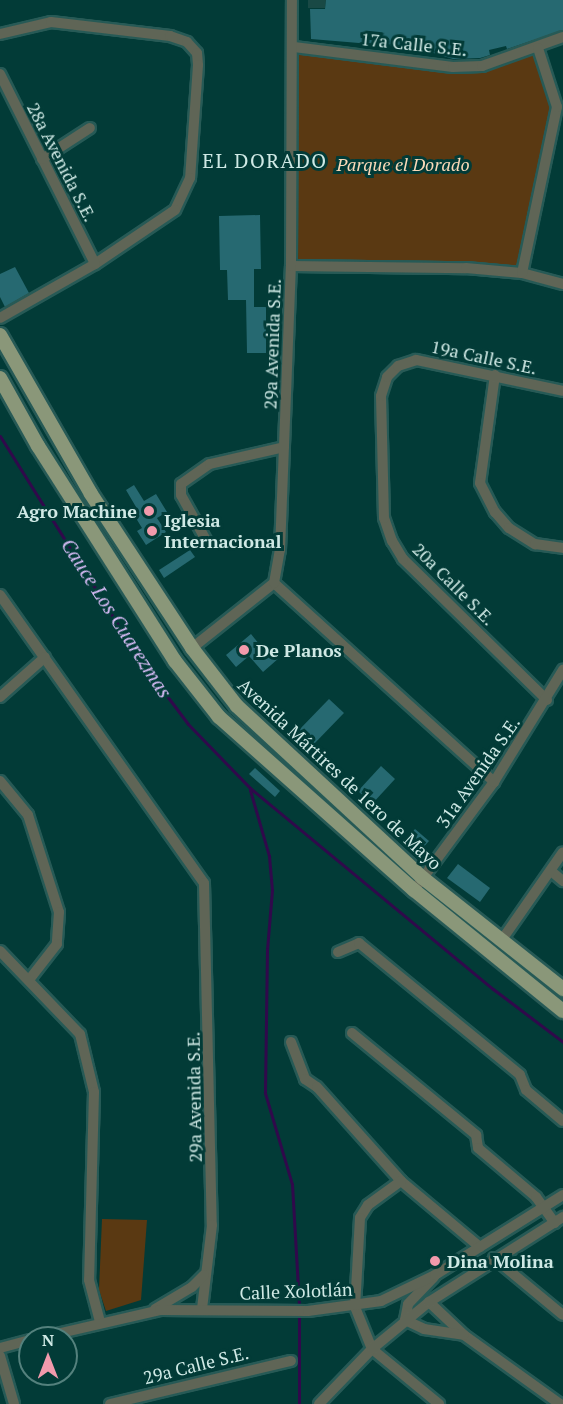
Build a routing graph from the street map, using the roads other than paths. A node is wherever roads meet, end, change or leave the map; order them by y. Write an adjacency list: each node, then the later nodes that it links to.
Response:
1 (292, 0): 4 (street, 29a Avenida S.E.)
2 (0, 34): 9 (street)
3 (563, 38): 5 (street, 17a Calle S.E.)
4 (294, 47): 5 (street, 17a Calle S.E.); 10 (street, 29a Avenida S.E.)
5 (537, 48): 11 (street)
6 (0, 74): 8 (street, 28a Avenida S.E.)
7 (90, 128): 8 (street)
8 (42, 159): 9 (street, 28a Avenida S.E.)
9 (95, 264): 13 (street)
10 (291, 266): 11 (street); 21 (street, 29a Avenida S.E.)
11 (522, 273): 12 (street)
12 (563, 284)
13 (0, 318)
14 (0, 335): 19 (main road, Avenida Mártires de 1ero de Mayo)
15 (398, 366): 16 (street, 19a Calle S.E.); 30 (street, 20a Calle S.E.)
16 (495, 375): 18 (street, 19a Calle S.E.); 23 (street)
17 (1, 381): 20 (main road, Avenida Mártires de 1ero de Mayo)
18 (563, 391)
19 (55, 435): 20 (main road); 26 (main road, Avenida Mártires de 1ero de Mayo)
20 (38, 446): 37 (main road, Avenida Mártires de 1ero de Mayo)
21 (284, 447): 22 (street); 24 (street, 29a Avenida S.E.)
22 (206, 540)
23 (563, 548)
24 (274, 583): 26 (street); 32 (street)
25 (0, 595): 27 (street)
26 (192, 648): 35 (main road, Avenida Mártires de 1ero de Mayo)
27 (45, 657): 29 (street); 53 (street, 29a Avenida S.E.)
28 (563, 670): 30 (street, 31a Avenida S.E.)
29 (0, 698)
30 (547, 700): 32 (street, 31a Avenida S.E.)
31 (0, 781): 41 (street)
32 (494, 782): 35 (street, 31a Avenida S.E.)
33 (563, 852): 34 (street)
34 (551, 871): 36 (street); 38 (street)
35 (423, 878): 37 (street, 31a Avenida S.E.); 38 (main road, Avenida Mártires de 1ero de Mayo)
36 (563, 881)
37 (414, 890): 43 (main road, Avenida Mártires de 1ero de Mayo)
38 (501, 941): 42 (main road, Avenida Mártires de 1ero de Mayo)
39 (0, 951): 41 (street)
40 (338, 952): 46 (street)
41 (29, 980): 62 (street)
42 (563, 989)
43 (563, 1011)
44 (352, 1033): 49 (street)
45 (291, 1042): 47 (street)
46 (563, 1121)
47 (401, 1181): 51 (street); 56 (street)
48 (563, 1195): 49 (street, Calle Xolotlán)
49 (544, 1207): 50 (street); 51 (street, Calle Xolotlán)
50 (559, 1220): 52 (street)
51 (480, 1247): 54 (street, Calle Xolotlán)
52 (494, 1258): 55 (street); 60 (street)
53 (204, 1275): 57 (street, 29a Avenida S.E.); 58 (street)
54 (435, 1275): 56 (street, Calle Xolotlán); 61 (street)
55 (429, 1302): 59 (street); 61 (street)
56 (355, 1307): 57 (street, Calle Xolotlán); 68 (street)
57 (202, 1309): 58 (street, Calle Xolotlán)
58 (148, 1312): 62 (street, Calle Xolotlán)
59 (442, 1314): 64 (street); 65 (street)
60 (563, 1315)
61 (405, 1320): 64 (street); 68 (street)
62 (100, 1322): 63 (street, Calle Xolotlán)
63 (78, 1328)
64 (434, 1332): 65 (street)
65 (464, 1335): 72 (street)
66 (18, 1343): 67 (street)
67 (0, 1348)
68 (372, 1349): 71 (street); 75 (street)
69 (0, 1356): 73 (street)
70 (291, 1361): 74 (street, 29a Calle S.E.)
71 (427, 1394): 76 (street); 77 (street)
72 (559, 1401)
73 (14, 1404)
74 (110, 1404)
75 (319, 1404)
76 (419, 1404)
77 (439, 1404)

